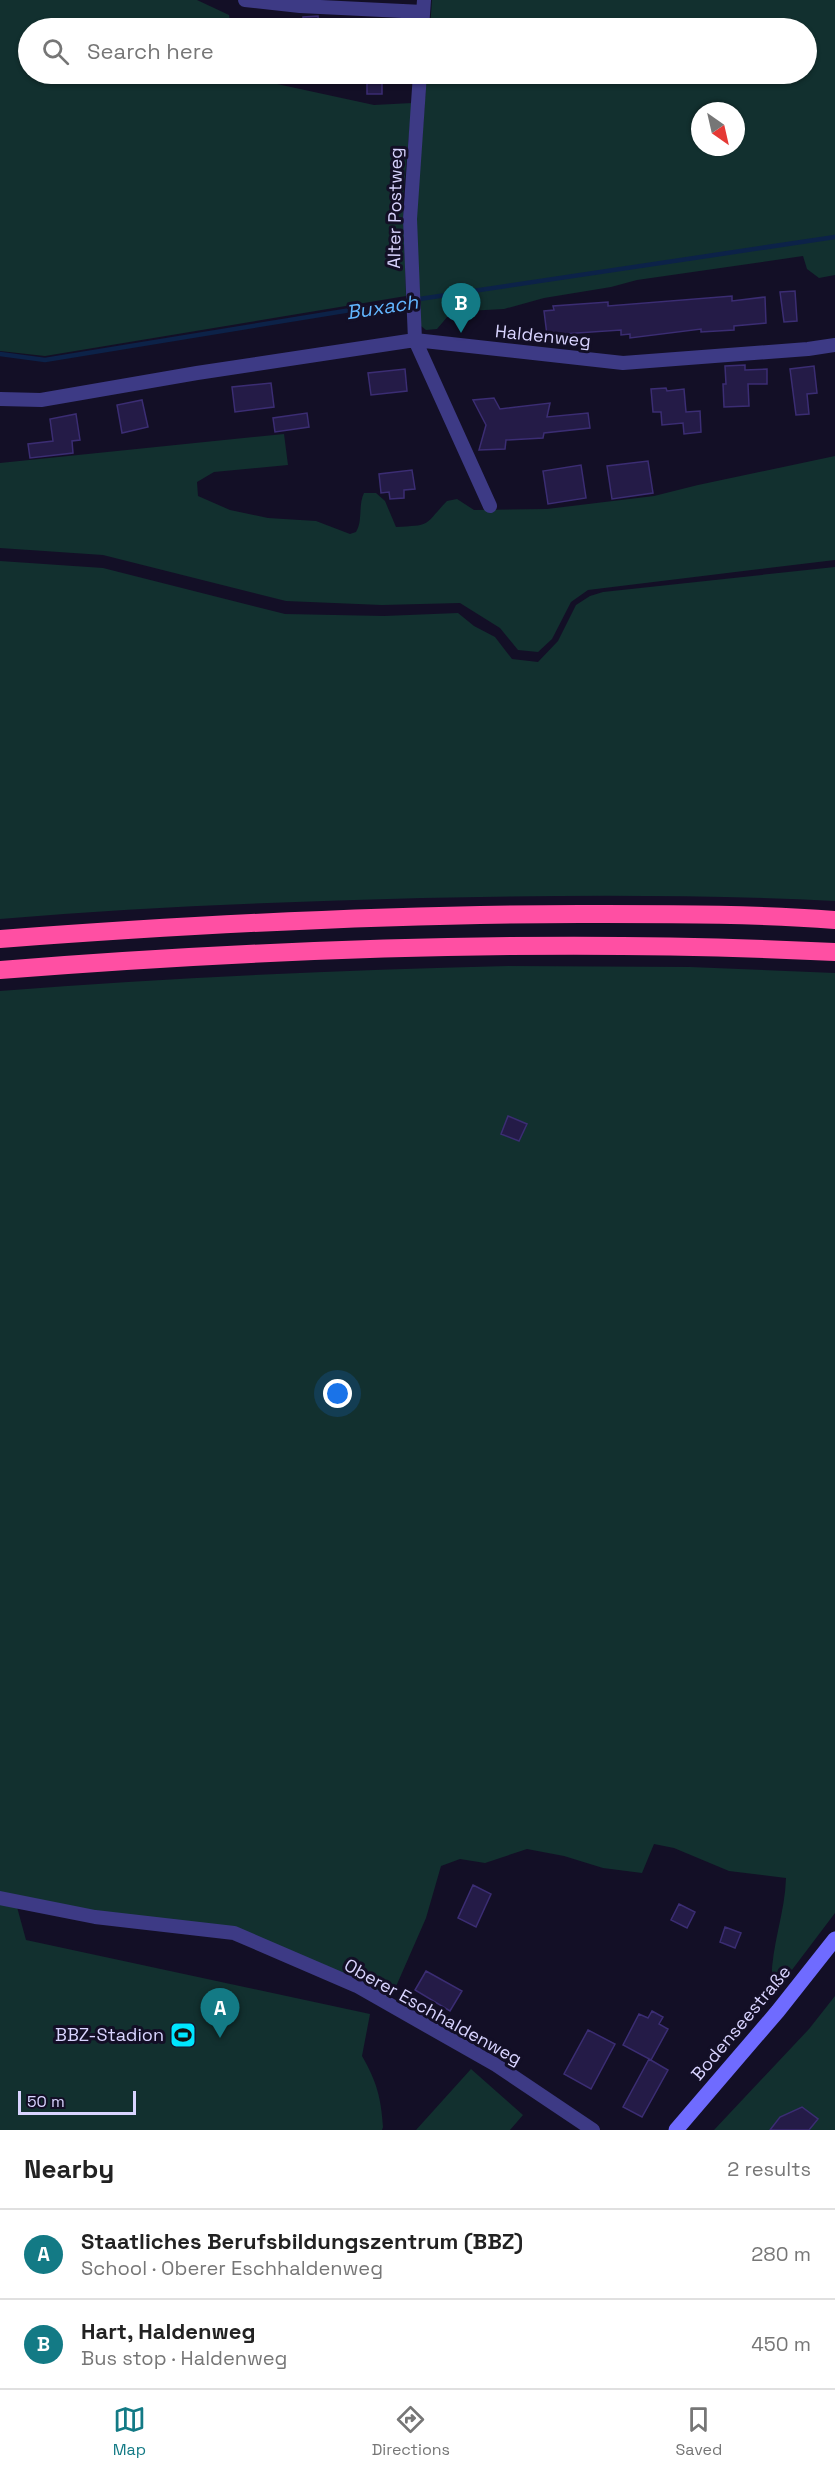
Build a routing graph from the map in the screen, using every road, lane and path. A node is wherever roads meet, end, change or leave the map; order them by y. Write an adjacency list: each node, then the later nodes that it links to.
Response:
1 (245, 0): 2 (street)
2 (300, 3): 3 (street)
3 (424, 6)
4 (419, 84): 5 (street, Alter Postweg)
5 (415, 340): 6 (street, Haldenweg); 7 (street, Haldenweg); 8 (street, Alter Postweg)
6 (835, 345)
7 (0, 399)
8 (490, 506)
9 (835, 920): 10 (highway)
10 (0, 939)
11 (835, 952): 12 (highway)
12 (0, 970)
13 (0, 1898): 15 (street, Oberer Eschhaldenweg)
14 (835, 1939): 16 (main road, Bodenseestraße)
15 (593, 2130)
16 (676, 2130)

